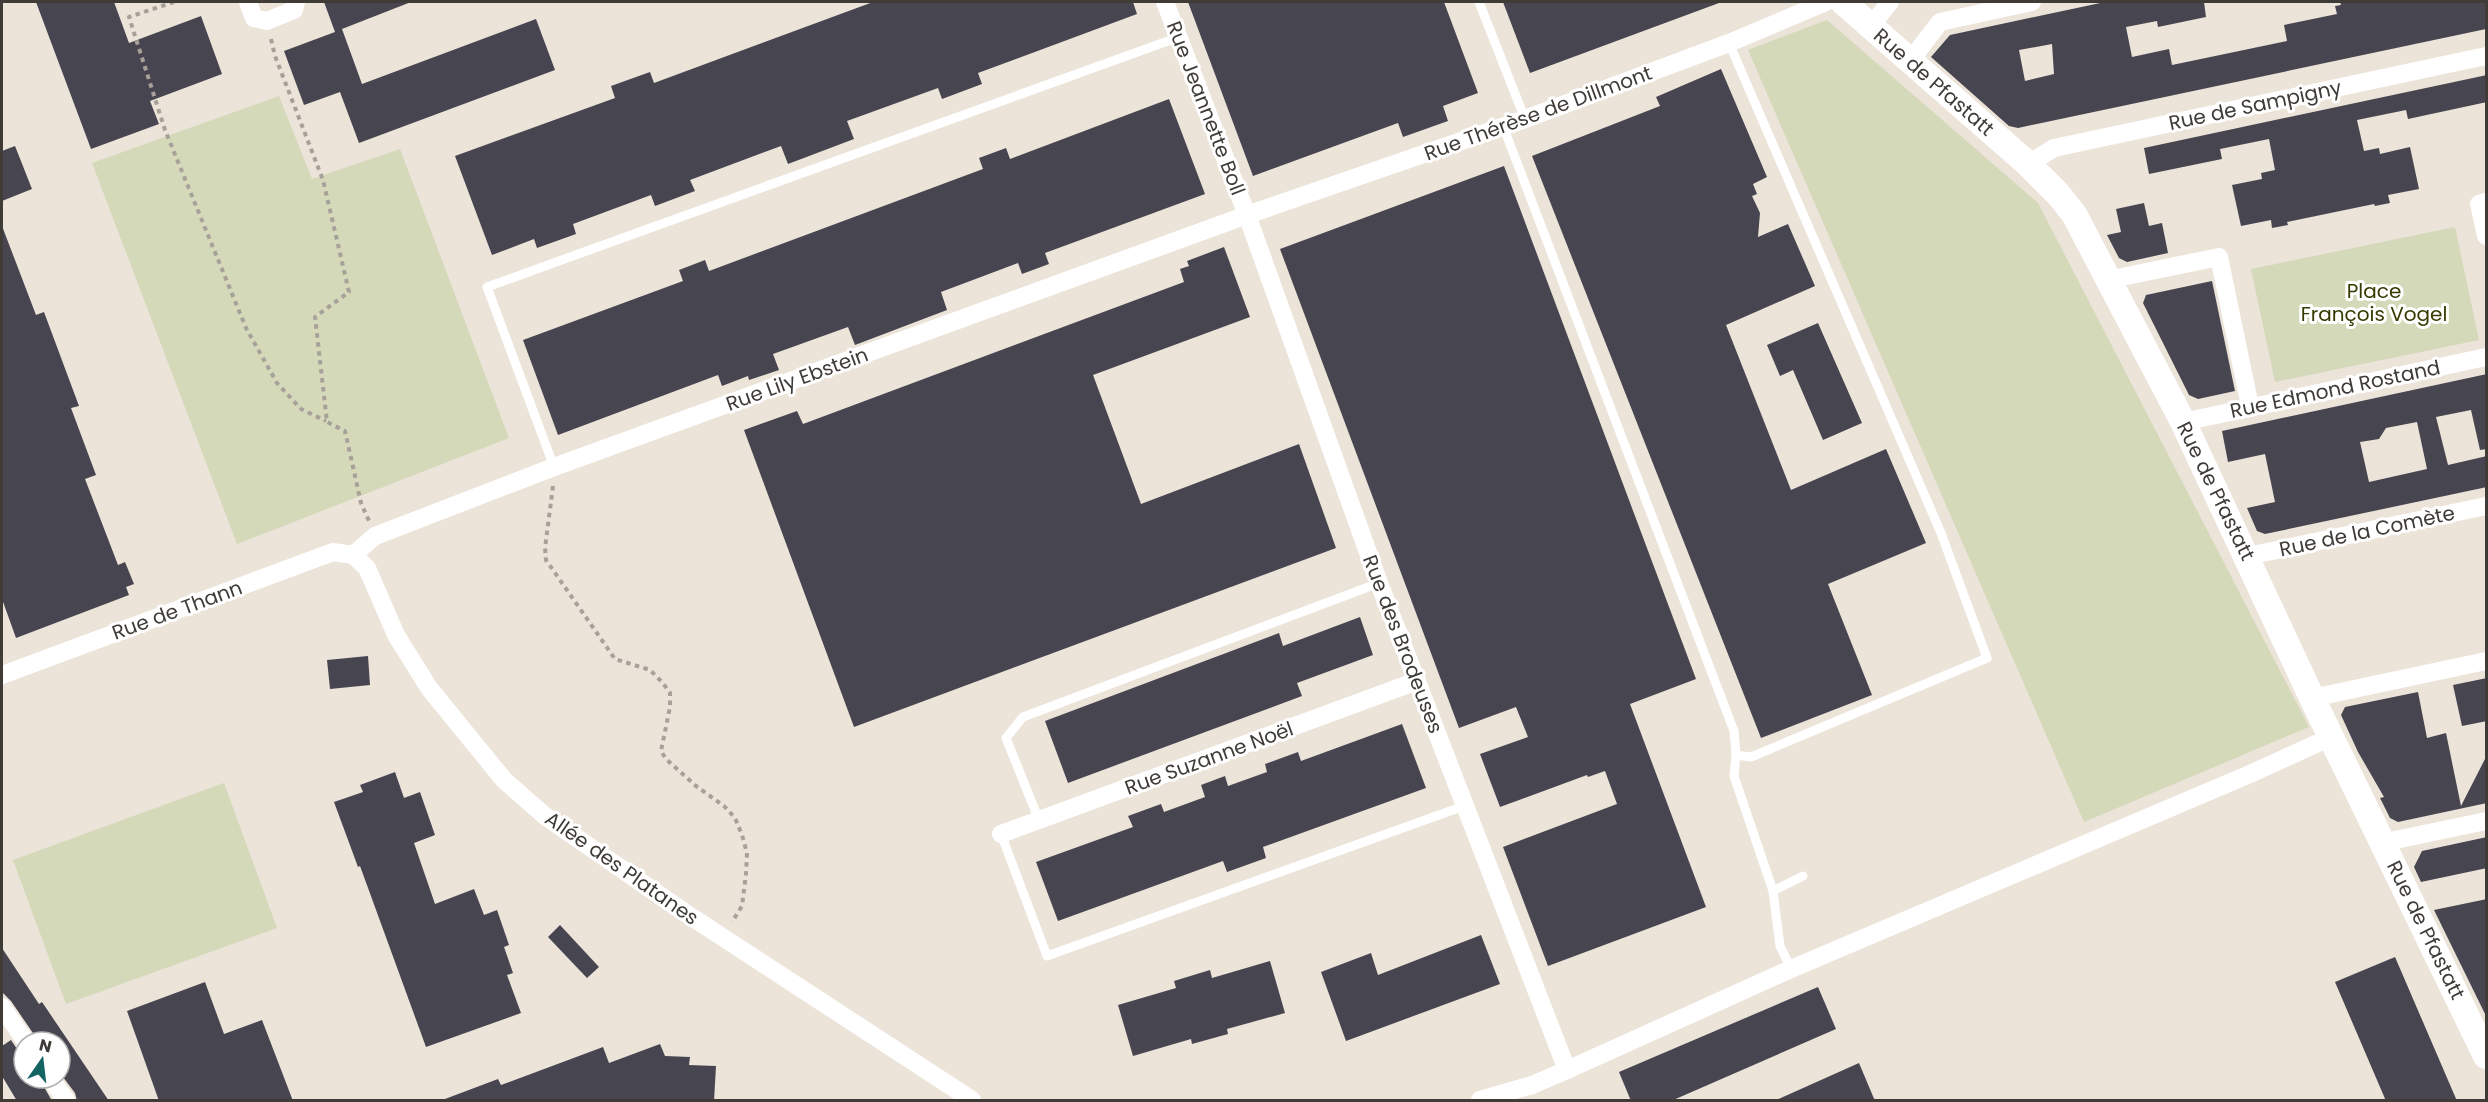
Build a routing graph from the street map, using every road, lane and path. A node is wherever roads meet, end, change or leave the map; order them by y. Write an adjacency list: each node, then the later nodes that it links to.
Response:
1 (174, 2): 25 (path)
2 (248, 2): 10 (street)
3 (296, 2): 10 (street)
4 (1165, 2): 12 (street, Rue Jeannette Boll)
5 (1479, 2): 16 (lane)
6 (1826, 2): 13 (street, Rue Thérèse de Dillmont)
7 (1842, 2): 11 (street, Rue de Pfastatt)
8 (1890, 2): 11 (street)
9 (2032, 2): 15 (street)
10 (267, 21): 25 (path)
11 (1871, 26): 15 (street, Rue de Pfastatt)
12 (1179, 37): 20 (street, Rue Jeannette Boll); 27 (lane)
13 (1729, 44): 16 (street, Rue Thérèse de Dillmont); 38 (lane)
14 (2487, 56): 18 (street, Rue de Sampigny)
15 (1910, 61): 18 (street, Rue de Pfastatt)
16 (1525, 119): 17 (street, Rue Thérèse de Dillmont)
17 (1503, 126): 20 (street, Rue Thérèse de Dillmont); 38 (lane)
18 (2028, 164): 22 (street, Rue de Pfastatt)
19 (2483, 203): 21 (street)
20 (1247, 215): 27 (street, Rue Lily Ebstein); 32 (street, Rue des Brodeuses)
21 (2487, 236)
22 (2112, 283): 24 (street); 26 (street, Rue de Pfastatt)
23 (2487, 357): 24 (street, Rue Edmond Rostand)
24 (2250, 406): 26 (street, Rue Edmond Rostand)
25 (327, 422): 29 (path)
26 (2184, 422): 31 (street, Rue de Pfastatt)
27 (554, 467): 29 (street, Rue Lily Ebstein); 46 (path)
28 (2487, 506): 31 (street, Rue de la Comète)
29 (375, 536): 30 (street, Rue Lily Ebstein)
30 (353, 555): 34 (street, Rue de Thann); 46 (street, Allée des Platanes)
31 (2248, 556): 36 (street, Rue de Pfastatt)
32 (1379, 583): 35 (street, Rue des Brodeuses); 40 (lane)
33 (2487, 661): 36 (street)
34 (2, 675)
35 (1417, 681): 39 (street, Rue des Brodeuses); 40 (street, Rue Suzanne Noël)
36 (2312, 698): 37 (street, Rue de Pfastatt)
37 (2331, 737): 43 (street, Rue de Pfastatt); 47 (street)
38 (1736, 755): 45 (lane)
39 (1464, 806): 42 (lane); 51 (street, Rue des Brodeuses)
40 (1039, 820): 42 (street, Rue Suzanne Noël)
41 (2487, 821): 43 (street)
42 (1001, 834)
43 (2385, 845): 50 (street, Rue de Pfastatt)
44 (1803, 876): 45 (lane)
45 (1773, 891): 47 (lane)
46 (723, 938): 52 (street, Allée des Platanes)
47 (1791, 969): 51 (street)
48 (2, 1007): 49 (street)
49 (18, 1030)
50 (2487, 1056)
51 (1567, 1070): 53 (street)
52 (972, 1101)
53 (1480, 1101)

